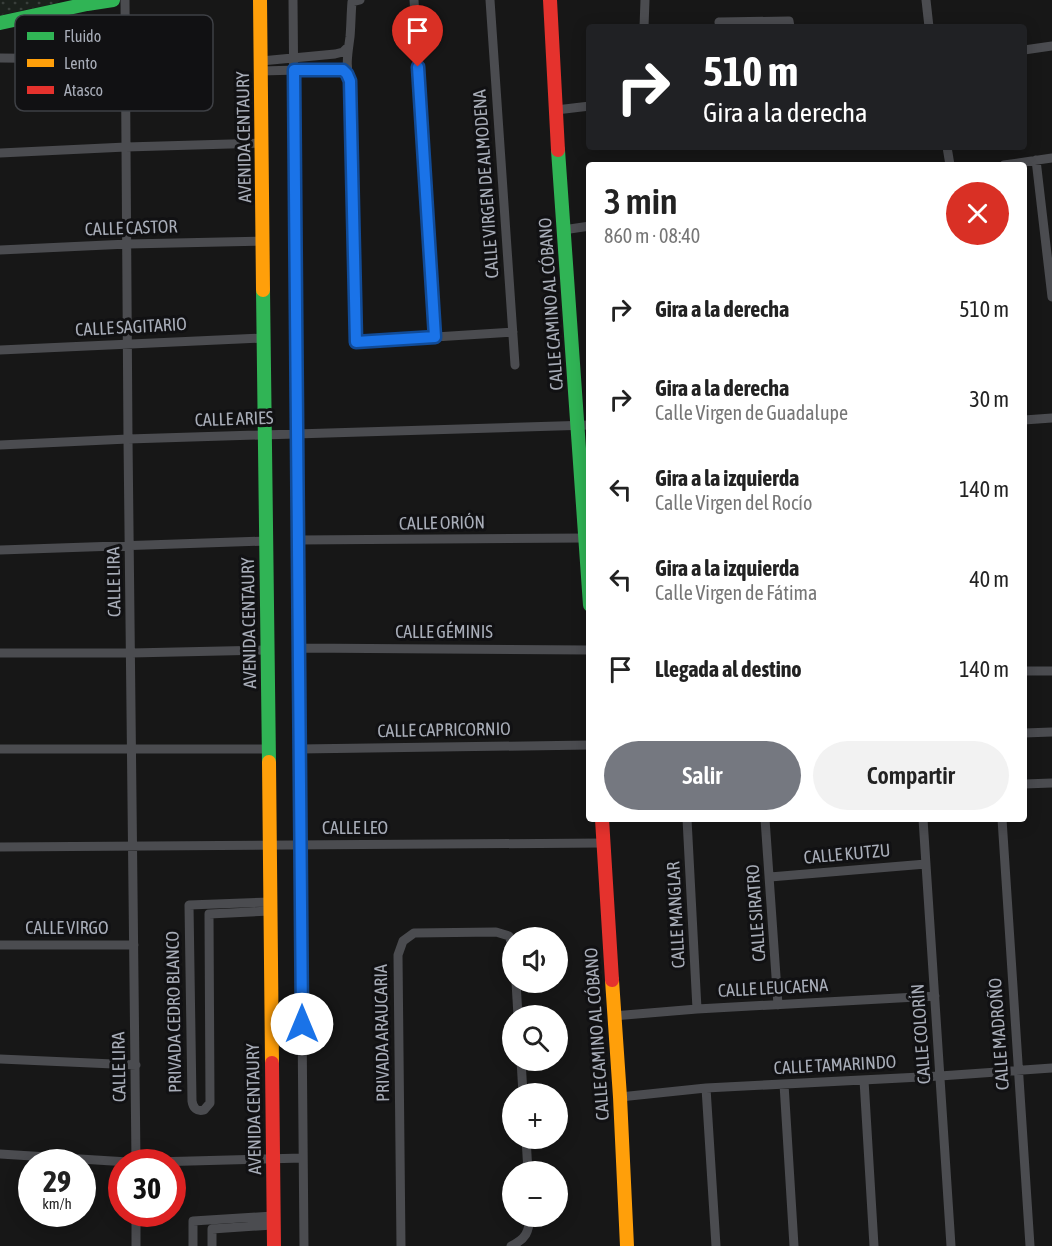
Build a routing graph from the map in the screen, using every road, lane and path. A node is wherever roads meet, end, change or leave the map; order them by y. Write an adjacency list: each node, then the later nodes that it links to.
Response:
1 (113, 0): 11 (street)
2 (125, 0): 13 (street, CALLE LIRA)
3 (260, 0): 26 (street, AVENIDA CENTAURY)
4 (294, 0): 25 (street)
5 (414, 0): 45 (street)
6 (490, 0): 44 (street, CALLE VIRGEN DE ALMODENA)
7 (550, 0): 30 (street, CALLE CAMINO AL CÓBANO)
8 (645, 0): 16 (street)
9 (926, 0): 19 (street)
10 (356, 1): 21 (street)
11 (87, 2): 12 (street)
12 (33, 15)
13 (125, 15)
14 (15, 19): 15 (street)
15 (0, 23)
16 (644, 24)
17 (719, 24): 18 (street)
18 (790, 24)
19 (929, 24)
20 (1052, 46): 22 (street)
21 (348, 47): 25 (street); 28 (street)
22 (1027, 50)
23 (0, 58): 24 (street)
24 (15, 58)
25 (294, 58): 26 (street); 27 (street)
26 (261, 66): 27 (street); 32 (street, AVENIDA CENTAURY)
27 (294, 70): 28 (street); 54 (street)
28 (347, 74): 45 (street)
29 (586, 106): 30 (street)
30 (556, 110): 39 (street, CALLE CAMINO AL CÓBANO)
31 (126, 111): 33 (street, CALLE LIRA)
32 (262, 143): 33 (street); 40 (street, AVENIDA CENTAURY)
33 (126, 147): 34 (street); 41 (street, CALLE LIRA)
34 (0, 153)
35 (1052, 158): 36 (street)
36 (1036, 160): 37 (street); 43 (street)
37 (1023, 162)
38 (586, 227): 39 (street)
39 (563, 230): 52 (street, CALLE CAMINO AL CÓBANO)
40 (263, 241): 41 (street, CALLE CASTOR); 46 (street, AVENIDA CENTAURY)
41 (128, 244): 42 (street, CALLE CASTOR); 47 (street, CALLE LIRA)
42 (0, 250)
43 (1052, 297)
44 (513, 332): 45 (street); 49 (street, CALLE VIRGEN DE ALMODENA)
45 (435, 337)
46 (264, 338): 47 (street, CALLE SAGITARIO); 55 (street, AVENIDA CENTAURY)
47 (128, 343): 48 (street, CALLE SAGITARIO); 56 (street, CALLE LIRA)
48 (0, 350)
49 (515, 365)
50 (1052, 418): 51 (street); 53 (street)
51 (1027, 420)
52 (583, 425): 54 (street, CALLE ARIES); 58 (street, CALLE CAMINO AL CÓBANO)
53 (1052, 429)
54 (297, 433): 55 (street, CALLE ARIES); 59 (street)
55 (265, 435): 56 (street, CALLE ARIES); 60 (street, AVENIDA CENTAURY)
56 (128, 439): 57 (street, CALLE ARIES); 61 (street, CALLE LIRA)
57 (0, 445)
58 (586, 538): 59 (street, CALLE ORIÓN)
59 (298, 540): 63 (street)
60 (266, 541): 61 (street); 64 (street, AVENIDA CENTAURY)
61 (129, 546): 62 (street); 67 (street, CALLE LIRA)
62 (0, 550)
63 (299, 648): 65 (street, CALLE GÉMINIS); 76 (street)
64 (267, 650): 67 (street); 75 (street, AVENIDA CENTAURY)
65 (586, 650)
66 (0, 653): 67 (street)
67 (131, 653): 74 (street, CALLE LIRA)
68 (1027, 671): 69 (street)
69 (1052, 671)
70 (1052, 732): 71 (street)
71 (1027, 733)
72 (586, 745): 76 (street, CALLE CAPRICORNIO)
73 (0, 749): 74 (street)
74 (131, 749): 75 (street); 88 (street, CALLE LIRA)
75 (268, 749): 85 (street, AVENIDA CENTAURY)
76 (300, 749): 86 (street)
77 (1052, 783): 78 (street)
78 (1027, 784)
79 (602, 822): 84 (street, CALLE CAMINO AL CÓBANO)
80 (687, 822): 97 (street, CALLE MANGLAR)
81 (765, 822): 90 (street, CALLE SIRATRO)
82 (923, 822): 89 (street, CALLE COLORÍN)
83 (1002, 822): 102 (street, CALLE MADROÑO)
84 (603, 843): 86 (street, CALLE LEO); 98 (street, CALLE CAMINO AL CÓBANO)
85 (269, 845): 86 (street, CALLE LEO); 88 (street, CALLE LEO); 91 (street, AVENIDA CENTAURY)
86 (300, 845): 110 (street)
87 (0, 847): 88 (street, CALLE LEO)
88 (133, 847): 94 (street, CALLE LIRA)
89 (926, 864): 90 (street, CALLE KUTZU); 95 (street, CALLE COLORÍN)
90 (770, 877): 96 (street, CALLE SIRATRO)
91 (270, 906): 91 (street, PRIVADA CEDRO BLANCO); 111 (street, AVENIDA CENTAURY)
92 (502, 934): 122 (street, PRIVADA ARAUCARIA)
93 (0, 945): 94 (street, CALLE VIRGO)
94 (134, 945): 100 (street, CALLE LIRA)
95 (934, 996): 96 (street, CALLE LEUCAENA); 103 (street, CALLE COLORÍN)
96 (778, 1005): 97 (street, CALLE LEUCAENA)
97 (697, 1009): 98 (street, CALLE LEUCAENA)
98 (614, 1016): 107 (street, CALLE CAMINO AL CÓBANO)
99 (0, 1059): 100 (street)
100 (136, 1065): 108 (street, CALLE LIRA)
101 (1052, 1068): 102 (street, CALLE TAMARINDO)
102 (1018, 1070): 103 (street, CALLE TAMARINDO); 129 (street, CALLE MADROÑO)
103 (940, 1076): 104 (street, CALLE TAMARINDO); 128 (street, CALLE COLORÍN)
104 (864, 1080): 105 (street, CALLE TAMARINDO); 127 (street)
105 (784, 1084): 106 (street, CALLE TAMARINDO); 126 (street)
106 (706, 1088): 107 (street, CALLE TAMARINDO); 125 (street)
107 (620, 1097): 124 (street, CALLE CAMINO AL CÓBANO)
108 (136, 1149)
109 (0, 1154): 112 (street)
110 (303, 1158): 111 (street); 121 (street)
111 (273, 1159): 113 (street); 114 (street, AVENIDA CENTAURY)
112 (108, 1161)
113 (186, 1161)
114 (273, 1221): 118 (street); 119 (street); 120 (street, AVENIDA CENTAURY)
115 (136, 1227): 117 (street)
116 (529, 1227): 123 (street)
117 (136, 1246)
118 (193, 1246)
119 (212, 1246)
120 (274, 1246)
121 (304, 1246)
122 (401, 1246)
123 (511, 1246)
124 (627, 1246)
125 (716, 1246)
126 (794, 1246)
127 (874, 1246)
128 (951, 1246)
129 (1030, 1246)

